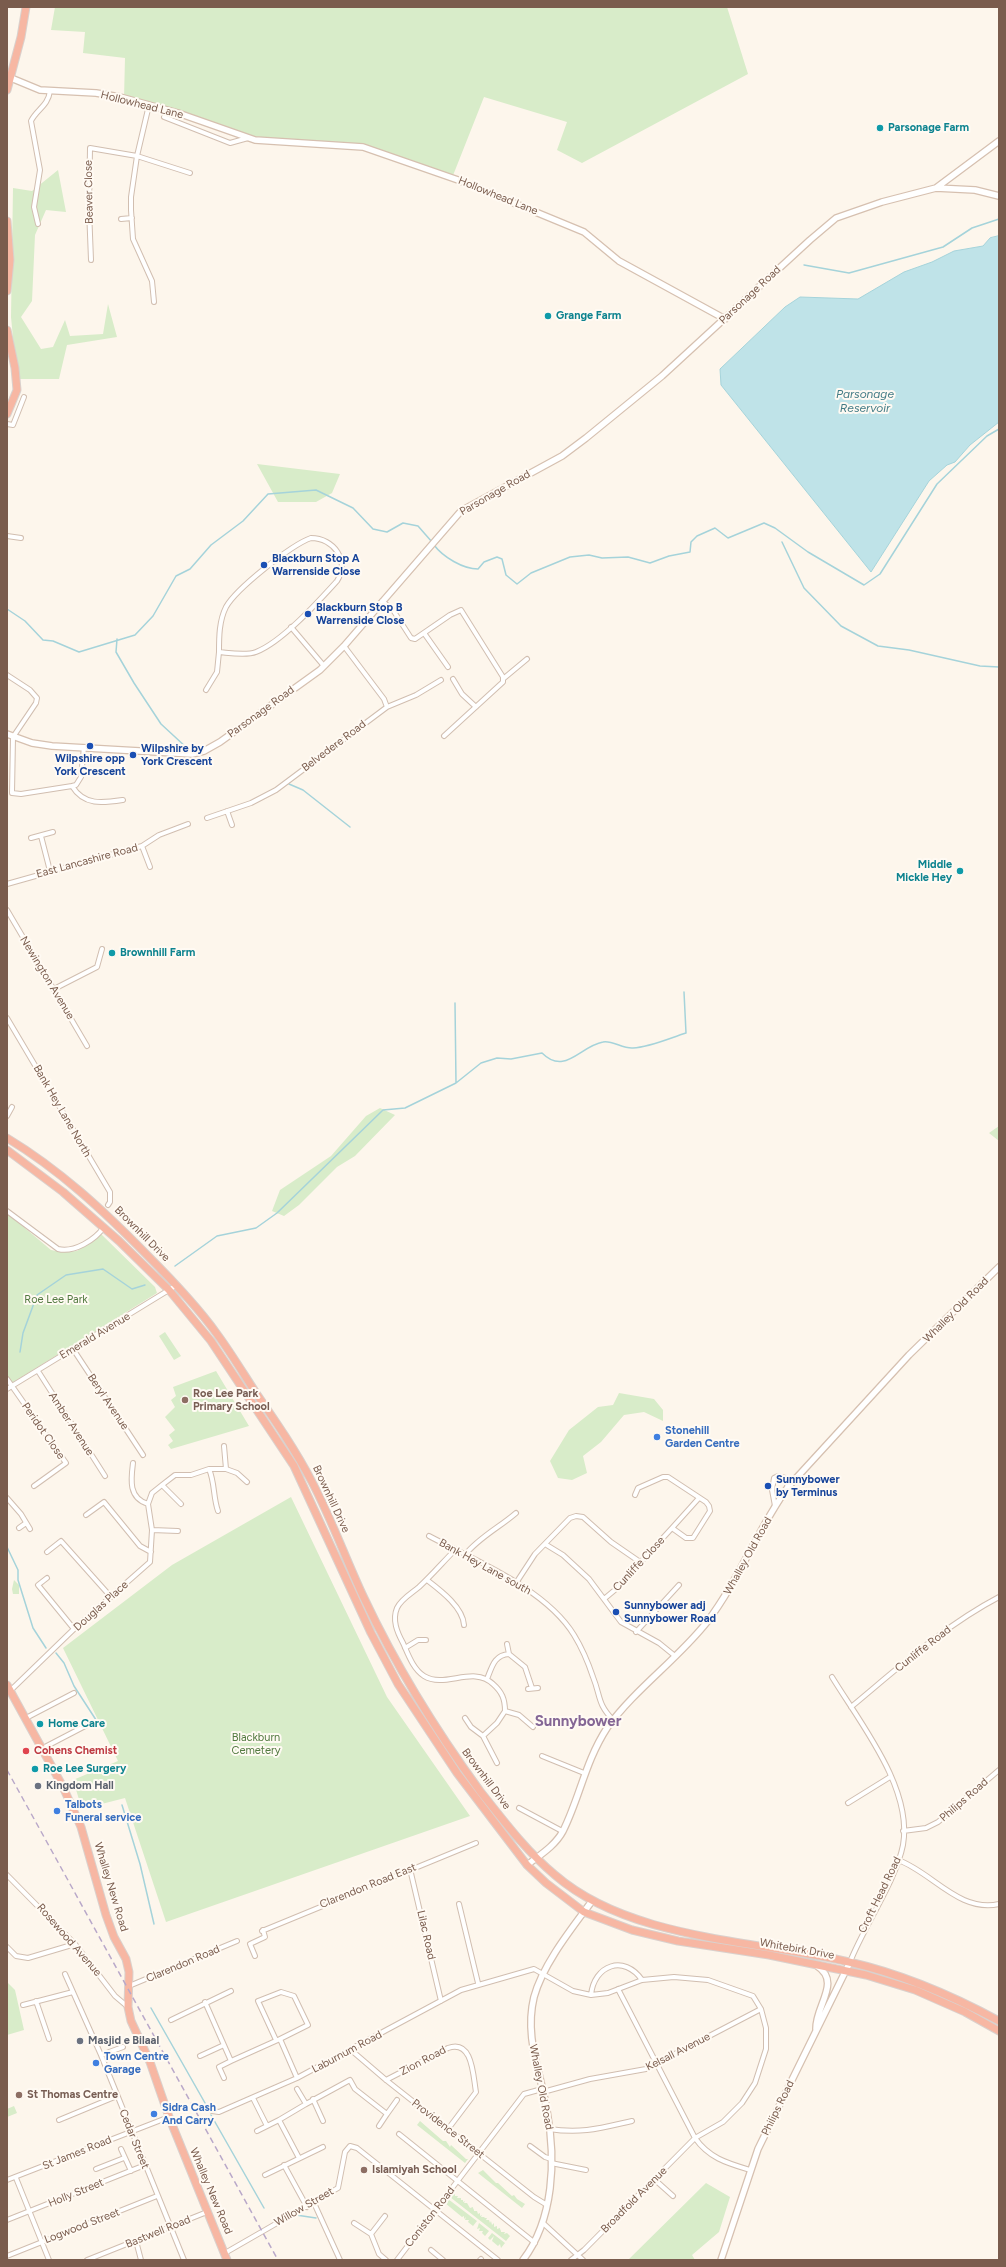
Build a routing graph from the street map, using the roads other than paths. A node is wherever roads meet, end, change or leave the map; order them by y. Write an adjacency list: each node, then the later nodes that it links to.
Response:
1 (26, 7): 2 (highway)
2 (11, 78): 3 (highway); 4 (street, Hollowhead Lane)
3 (7, 88)
4 (50, 91): 5 (street, Hollowhead Lane); 16 (street)
5 (149, 105): 7 (street, Hollowhead Lane); 9 (street)
6 (164, 117): 7 (street, Hollowhead Lane)
7 (248, 138): 22 (street, Hollowhead Lane)
8 (999, 141): 11 (street)
9 (137, 156): 10 (street); 13 (street); 17 (street, Beaver Close)
10 (190, 173)
11 (936, 188): 12 (street); 22 (street, Parsonage Road)
12 (999, 196)
13 (132, 218): 14 (street); 19 (street)
14 (121, 219)
15 (7, 221): 18 (highway)
16 (38, 224)
17 (91, 260)
18 (7, 291)
19 (153, 295): 20 (street); 21 (street)
20 (147, 296)
21 (154, 302)
22 (725, 319): 29 (street, Parsonage Road)
23 (7, 330): 25 (highway)
24 (24, 397): 26 (street)
25 (7, 414)
26 (7, 424)
27 (7, 536): 28 (street)
28 (21, 538)
29 (382, 601): 31 (street); 32 (street, Parsonage Road)
30 (291, 627): 33 (street); 33 (street); 35 (street)
31 (424, 633): 36 (street); 39 (street)
32 (344, 646): 35 (street, Parsonage Road); 42 (street)
33 (219, 652): 41 (street)
34 (527, 659): 39 (street)
35 (324, 666): 47 (street, Parsonage Road)
36 (448, 667)
37 (7, 675): 46 (street)
38 (453, 679): 43 (street)
39 (503, 679): 43 (street)
40 (441, 680): 42 (street, Belvedere Road)
41 (206, 690)
42 (387, 707): 50 (street, Belvedere Road)
43 (476, 707): 45 (street)
44 (7, 734): 46 (street, Parsonage Road)
45 (444, 736)
46 (13, 737): 47 (street, Parsonage Road); 48 (street)
47 (84, 747): 48 (street)
48 (72, 786): 49 (street)
49 (123, 800)
50 (227, 811): 51 (street, Belvedere Road); 53 (street)
51 (207, 818)
52 (188, 824): 57 (street, East Lancashire Road)
53 (232, 825)
54 (53, 832): 55 (street)
55 (41, 836): 56 (street); 59 (street)
56 (31, 838)
57 (142, 846): 58 (street); 59 (street, East Lancashire Road)
58 (150, 868)
59 (50, 871): 60 (street, East Lancashire Road)
60 (7, 884)
61 (7, 910): 63 (street, Newington Avenue)
62 (102, 949): 63 (street)
63 (54, 989): 67 (street, Newington Avenue)
64 (7, 1018): 65 (street, Bank Hey Lane North)
65 (10, 1022): 66 (street); 72 (street, Bank Hey Lane North)
66 (7, 1026)
67 (87, 1046)
68 (12, 1107): 69 (street)
69 (7, 1116)
70 (7, 1138): 76 (highway, Brownhill Drive)
71 (7, 1150): 74 (highway, Brownhill Drive)
72 (108, 1205)
73 (7, 1211): 74 (street)
74 (104, 1227): 77 (highway, Brownhill Drive)
75 (999, 1267): 92 (street, Whalley Old Road)
76 (177, 1286): 77 (street, Emerald Avenue); 156 (highway, Brownhill Drive)
77 (169, 1290): 78 (street, Emerald Avenue); 158 (highway, Brownhill Drive)
78 (73, 1348): 79 (street, Emerald Avenue); 84 (street, Beryl Avenue)
79 (38, 1371): 81 (street, Emerald Avenue); 88 (street, Amber Avenue)
80 (7, 1379): 81 (street)
81 (12, 1386): 82 (street, Emerald Avenue); 91 (street, Peridot Close)
82 (7, 1389)
83 (224, 1446): 87 (street)
84 (144, 1455)
85 (134, 1463): 96 (street)
86 (209, 1469): 87 (street); 90 (street); 99 (street)
87 (226, 1469): 89 (street)
88 (105, 1476)
89 (247, 1482)
90 (162, 1484): 96 (street); 97 (street)
91 (34, 1486)
92 (788, 1487): 98 (street, Whalley Old Road); 98 (street)
93 (635, 1495): 95 (street, Cunliffe Close)
94 (7, 1498): 102 (street)
95 (699, 1498): 104 (street, Cunliffe Close); 104 (street, Cunliffe Close)
96 (148, 1504): 106 (street, Douglas Place)
97 (181, 1504)
98 (775, 1506): 131 (street, Whalley Old Road)
99 (218, 1511)
100 (516, 1513): 113 (street)
101 (86, 1515): 112 (street)
102 (26, 1523): 103 (street); 105 (street)
103 (19, 1528)
104 (672, 1528): 114 (street, Cunliffe Close)
105 (30, 1529)
106 (152, 1530): 107 (street); 112 (street, Douglas Place)
107 (178, 1531)
108 (429, 1536): 110 (street, Bank Hey Lane south)
109 (546, 1544): 114 (street); 117 (street); 121 (street)
110 (455, 1550): 113 (street, Bank Hey Lane south); 116 (street, Bank Hey Lane south)
111 (47, 1552): 119 (street)
112 (151, 1552): 119 (street, Douglas Place)
113 (465, 1555): 117 (street, Bank Hey Lane south)
114 (640, 1562): 121 (street, Cunliffe Close)
115 (47, 1578): 123 (street)
116 (427, 1580): 122 (street); 129 (street, Bank Hey Lane south)
117 (516, 1583): 141 (street, Bank Hey Lane south)
118 (679, 1585): 124 (street)
119 (112, 1597): 123 (street, Douglas Place)
120 (999, 1597): 137 (street, Cunliffe Road)
121 (604, 1599): 124 (street)
122 (464, 1625)
123 (74, 1629): 134 (street, Douglas Place)
124 (636, 1632): 131 (street)
125 (418, 1635): 126 (street)
126 (418, 1640): 127 (street); 129 (street)
127 (426, 1640)
128 (507, 1644): 130 (street)
129 (405, 1648): 133 (street)
130 (509, 1654): 133 (street); 135 (street)
131 (675, 1656): 141 (street, Whalley Old Road)
132 (832, 1677): 137 (street, Croft Head Road)
133 (487, 1679): 138 (street)
134 (9, 1688): 139 (highway, Whalley New Road)
135 (538, 1688)
136 (74, 1693): 139 (street)
137 (851, 1707): 150 (street, Croft Head Road)
138 (505, 1711): 143 (street); 144 (street)
139 (26, 1718): 145 (highway, Whalley New Road)
140 (465, 1718): 144 (street)
141 (613, 1720): 149 (street, Whalley Old Road)
142 (89, 1724): 145 (street)
143 (533, 1727)
144 (483, 1736): 147 (street)
145 (43, 1748): 176 (highway, Whalley New Road)
146 (542, 1756): 149 (street)
147 (497, 1763)
148 (999, 1770): 154 (street, Philips Road)
149 (584, 1773): 153 (street, Whalley Old Road)
150 (890, 1777): 151 (street); 154 (street, Croft Head Road)
151 (848, 1803)
152 (519, 1808): 153 (street)
153 (562, 1831): 156 (street, Whalley Old Road)
154 (903, 1831): 157 (street, Croft Head Road)
155 (476, 1843): 159 (street, Clarendon Road East)
156 (536, 1857): 158 (street, Whalley Old Road); 161 (highway, Brownhill Drive)
157 (898, 1860): 163 (street); 169 (street, Croft Head Road)
158 (527, 1865): 164 (highway, Brownhill Drive)
159 (410, 1869): 168 (street, Clarendon Road East); 182 (street, Lilac Road)
160 (7, 1875): 166 (street, Rosewood Avenue)
161 (592, 1901): 164 (street, Whalley Old Road); 169 (highway, Whitebirk Drive)
162 (459, 1904): 175 (street)
163 (999, 1904)
164 (584, 1912): 170 (highway, Whitebirk Drive); 173 (street, Whalley Old Road)
165 (237, 1941): 176 (street, Clarendon Road)
166 (75, 1944): 167 (street); 185 (street, Rosewood Avenue)
167 (7, 1947)
168 (255, 1956)
169 (850, 1962): 171 (street, Philips Road); 188 (highway, Whitebirk Drive)
170 (814, 1964): 171 (highway, Whitebirk Drive); 189 (street)
171 (846, 1970): 189 (street, Philips Road); 190 (highway, Whitebirk Drive)
172 (65, 1974): 179 (street, Cedar Street)
173 (544, 1974): 175 (street, Laburnum Road); 180 (street); 204 (street, Whalley Old Road)
174 (642, 1980): 177 (street); 180 (street); 186 (street)
175 (478, 1984): 182 (street, Laburnum Road)
176 (130, 1986): 185 (highway, Whalley New Road)
177 (618, 1989): 180 (street); 199 (street)
178 (231, 1991): 183 (street)
179 (72, 1992): 181 (street); 196 (street, Cedar Street)
180 (591, 1995)
181 (36, 2001): 184 (street); 191 (street)
182 (441, 2001): 195 (street, Laburnum Road)
183 (205, 2002): 187 (street); 193 (street)
184 (23, 2005)
185 (128, 2007): 212 (highway, Whalley New Road)
186 (761, 2009): 199 (street, Kelsall Avenue); 224 (street, Broadfold Avenue)
187 (171, 2020)
188 (999, 2021)
189 (816, 2030): 236 (street, Philips Road)
190 (999, 2031)
191 (49, 2039)
192 (278, 2040): 192 (street); 198 (street); 201 (street)
193 (224, 2045): 197 (street); 198 (street)
194 (123, 2047): 196 (street)
195 (351, 2050): 201 (street, Laburnum Road); 202 (street, Providence Street)
196 (101, 2055): 205 (street, Cedar Street)
197 (200, 2056)
198 (231, 2061): 200 (street)
199 (656, 2064): 204 (street, Kelsall Avenue); 224 (street)
200 (224, 2078)
201 (297, 2078): 206 (street, Laburnum Road)
202 (386, 2080): 220 (street, Providence Street); 220 (street, Zion Road)
203 (297, 2089): 209 (street)
204 (543, 2091): 219 (street, Whalley Old Road); 228 (street, Coniston Road)
205 (117, 2096): 213 (street); 221 (street, Cedar Street)
206 (253, 2098): 210 (street, Laburnum Road); 217 (street)
207 (313, 2099): 209 (street); 211 (street); 215 (street)
208 (397, 2100): 211 (street)
209 (306, 2104): 214 (street)
210 (212, 2111)
211 (387, 2114): 218 (street)
212 (169, 2117): 221 (street, St James Road); 250 (highway, Whalley New Road)
213 (59, 2120)
214 (279, 2120): 217 (street); 230 (street)
215 (323, 2121)
216 (632, 2121): 219 (street)
217 (267, 2126): 222 (street)
218 (379, 2126)
219 (549, 2128): 231 (street, Whalley Old Road)
220 (448, 2129): 228 (street, Providence Street)
221 (132, 2131): 232 (street, Cedar Street); 239 (street, St James Road)
222 (257, 2131)
223 (398, 2134): 242 (street)
224 (695, 2138): 236 (street); 240 (street, Broadfold Avenue)
225 (530, 2146): 231 (street)
226 (323, 2147): 230 (street)
227 (121, 2149): 229 (street)
228 (479, 2153): 242 (street, Coniston Road); 246 (street, Providence Street)
229 (124, 2158): 234 (street); 237 (street)
230 (298, 2158): 233 (street)
231 (551, 2161): 235 (street); 246 (street, Whalley Old Road)
232 (145, 2165): 237 (street, Holly Street); 243 (street, Cedar Street)
233 (284, 2165): 238 (street); 247 (street)
234 (96, 2169)
235 (586, 2170)
236 (750, 2170): 277 (street, Philips Road)
237 (131, 2171): 248 (street, Holly Street)
238 (265, 2175)
239 (16, 2178): 241 (street, St James Road); 248 (street)
240 (654, 2179): 244 (street); 261 (street, Broadfold Avenue)
241 (7, 2180)
242 (458, 2181): 249 (street, Coniston Road); 259 (street)
243 (157, 2196): 255 (street, Cedar Street); 257 (street, Logwood Street)
244 (673, 2196)
245 (314, 2203): 247 (street, Willow Street); 249 (street, Willow Street); 269 (street)
246 (547, 2205): 254 (street, Whalley Old Road)
247 (307, 2207): 263 (street, Willow Street)
248 (29, 2211): 252 (street, Holly Street); 257 (street)
249 (435, 2211): 271 (street, Coniston Road); 273 (street)
250 (207, 2212): 255 (street, Bastwell Road); 263 (highway, Whalley New Road)
251 (385, 2216): 256 (street)
252 (7, 2220)
253 (354, 2223): 256 (street)
254 (543, 2223): 259 (street, Whalley Old Road); 261 (street)
255 (170, 2228): 258 (street, Bastwell Road); 268 (street, Cedar Street)
256 (371, 2234): 270 (street)
257 (42, 2241): 262 (street, Logwood Street); 265 (street)
258 (136, 2241): 264 (street, Bastwell Road); 267 (street)
259 (536, 2243): 274 (street, Whalley Old Road)
260 (432, 2250): 272 (street)
261 (577, 2254): 275 (street, Broadfold Avenue); 276 (street)
262 (7, 2256)
263 (226, 2257)
264 (98, 2258): 266 (street, Bastwell Road)
265 (49, 2260)
266 (87, 2260)
267 (141, 2260)
268 (184, 2260)
269 (340, 2260)
270 (386, 2260)
271 (397, 2260)
272 (443, 2260)
273 (498, 2260)
274 (524, 2260)
275 (571, 2260)
276 (583, 2260)
277 (721, 2260)

